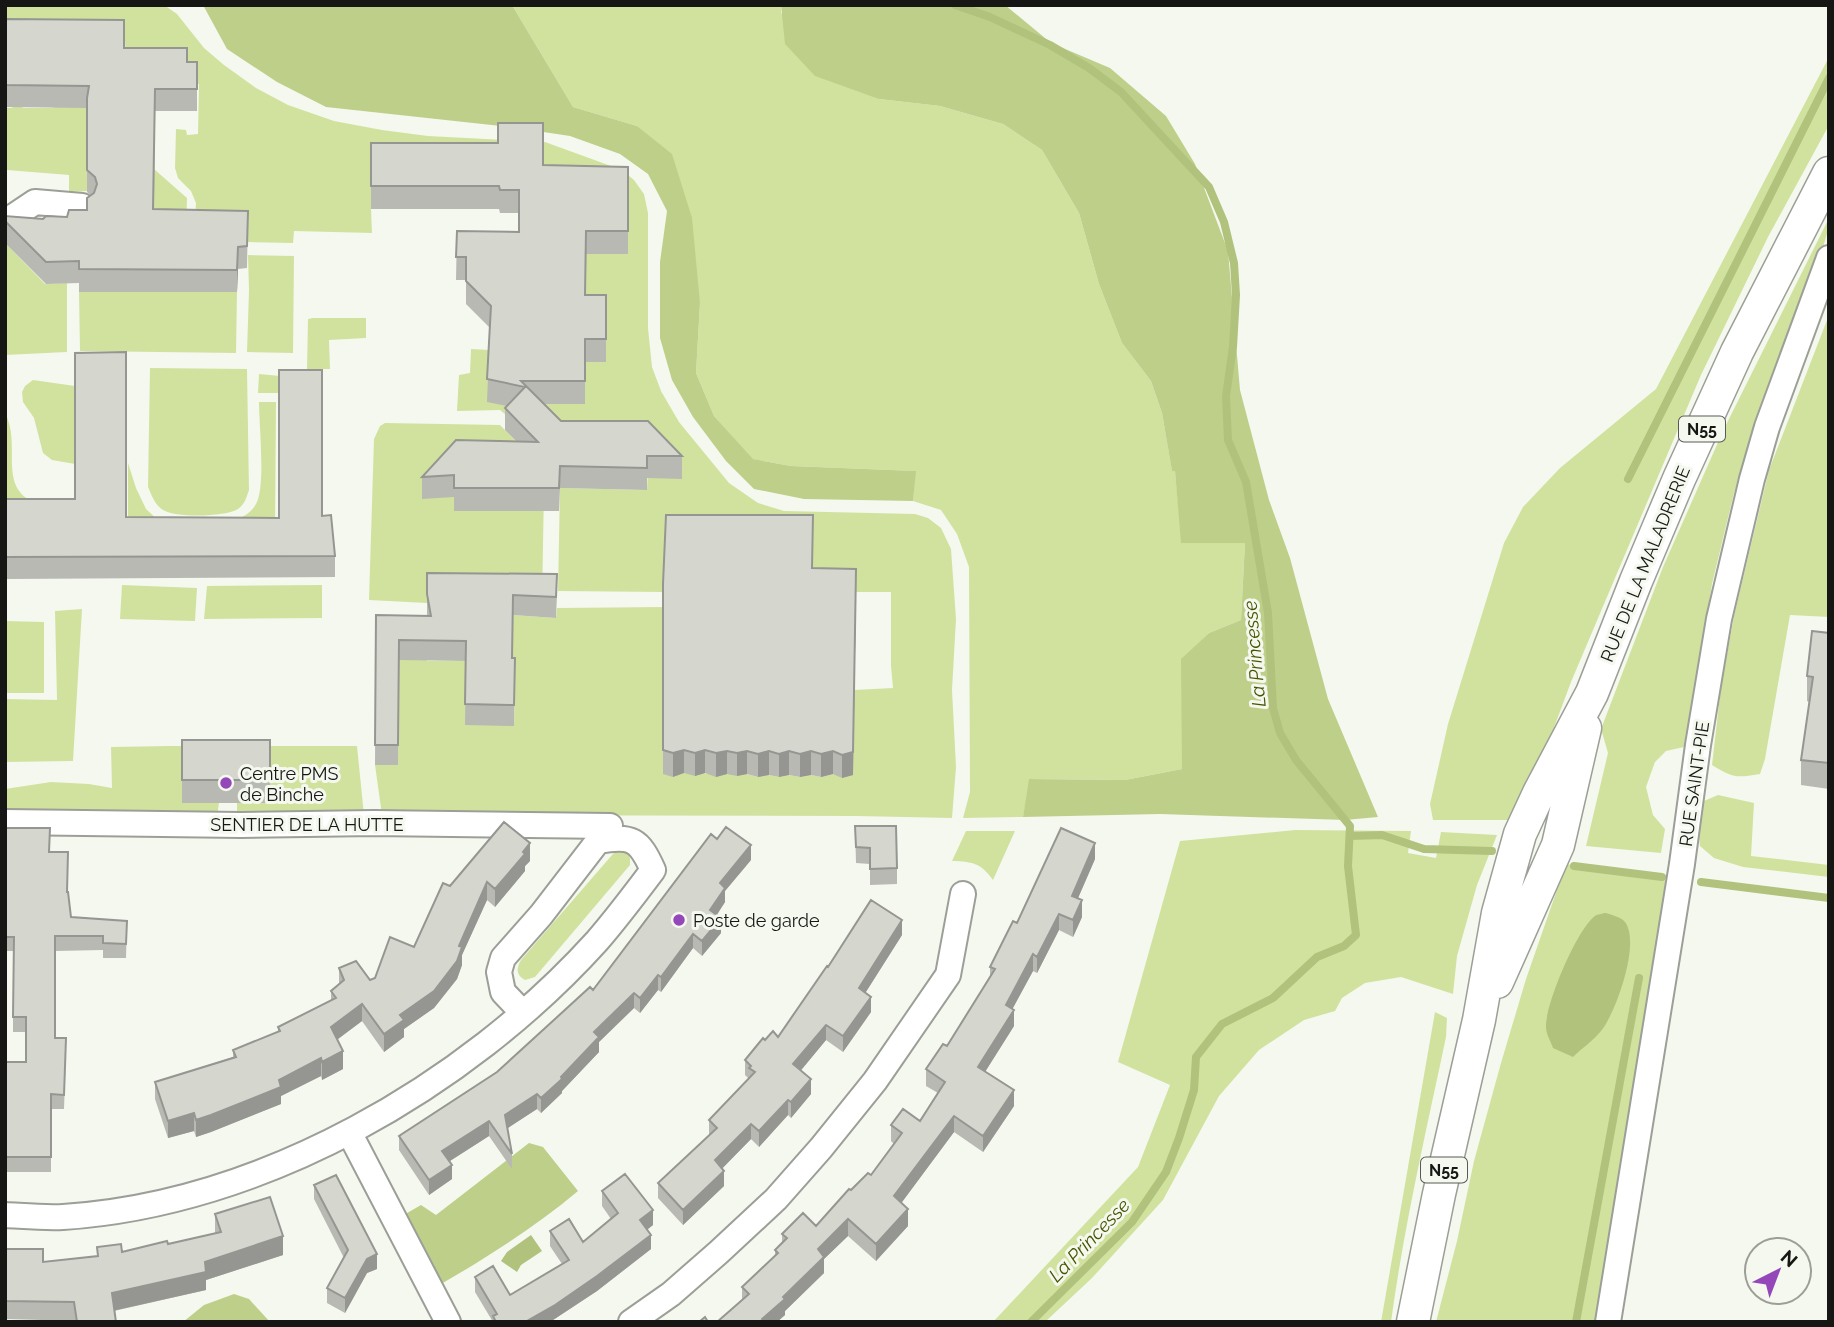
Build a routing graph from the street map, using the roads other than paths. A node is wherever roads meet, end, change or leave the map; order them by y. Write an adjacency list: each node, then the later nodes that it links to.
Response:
1 (1829, 173): 13 (main road, RUE DE LA MALADRERIE / N55)
2 (82, 206): 3 (street)
3 (5, 222)
4 (1829, 258): 14 (street, RUE SAINT-PIE)
5 (5, 822): 6 (street, SENTIER DE LA HUTTE)
6 (610, 825)
7 (963, 894): 12 (street)
8 (523, 1013): 8 (street); 9 (street)
9 (349, 1132): 10 (street); 11 (street)
10 (5, 1215)
11 (448, 1322)
12 (631, 1322)
13 (1413, 1322)
14 (1608, 1322)

